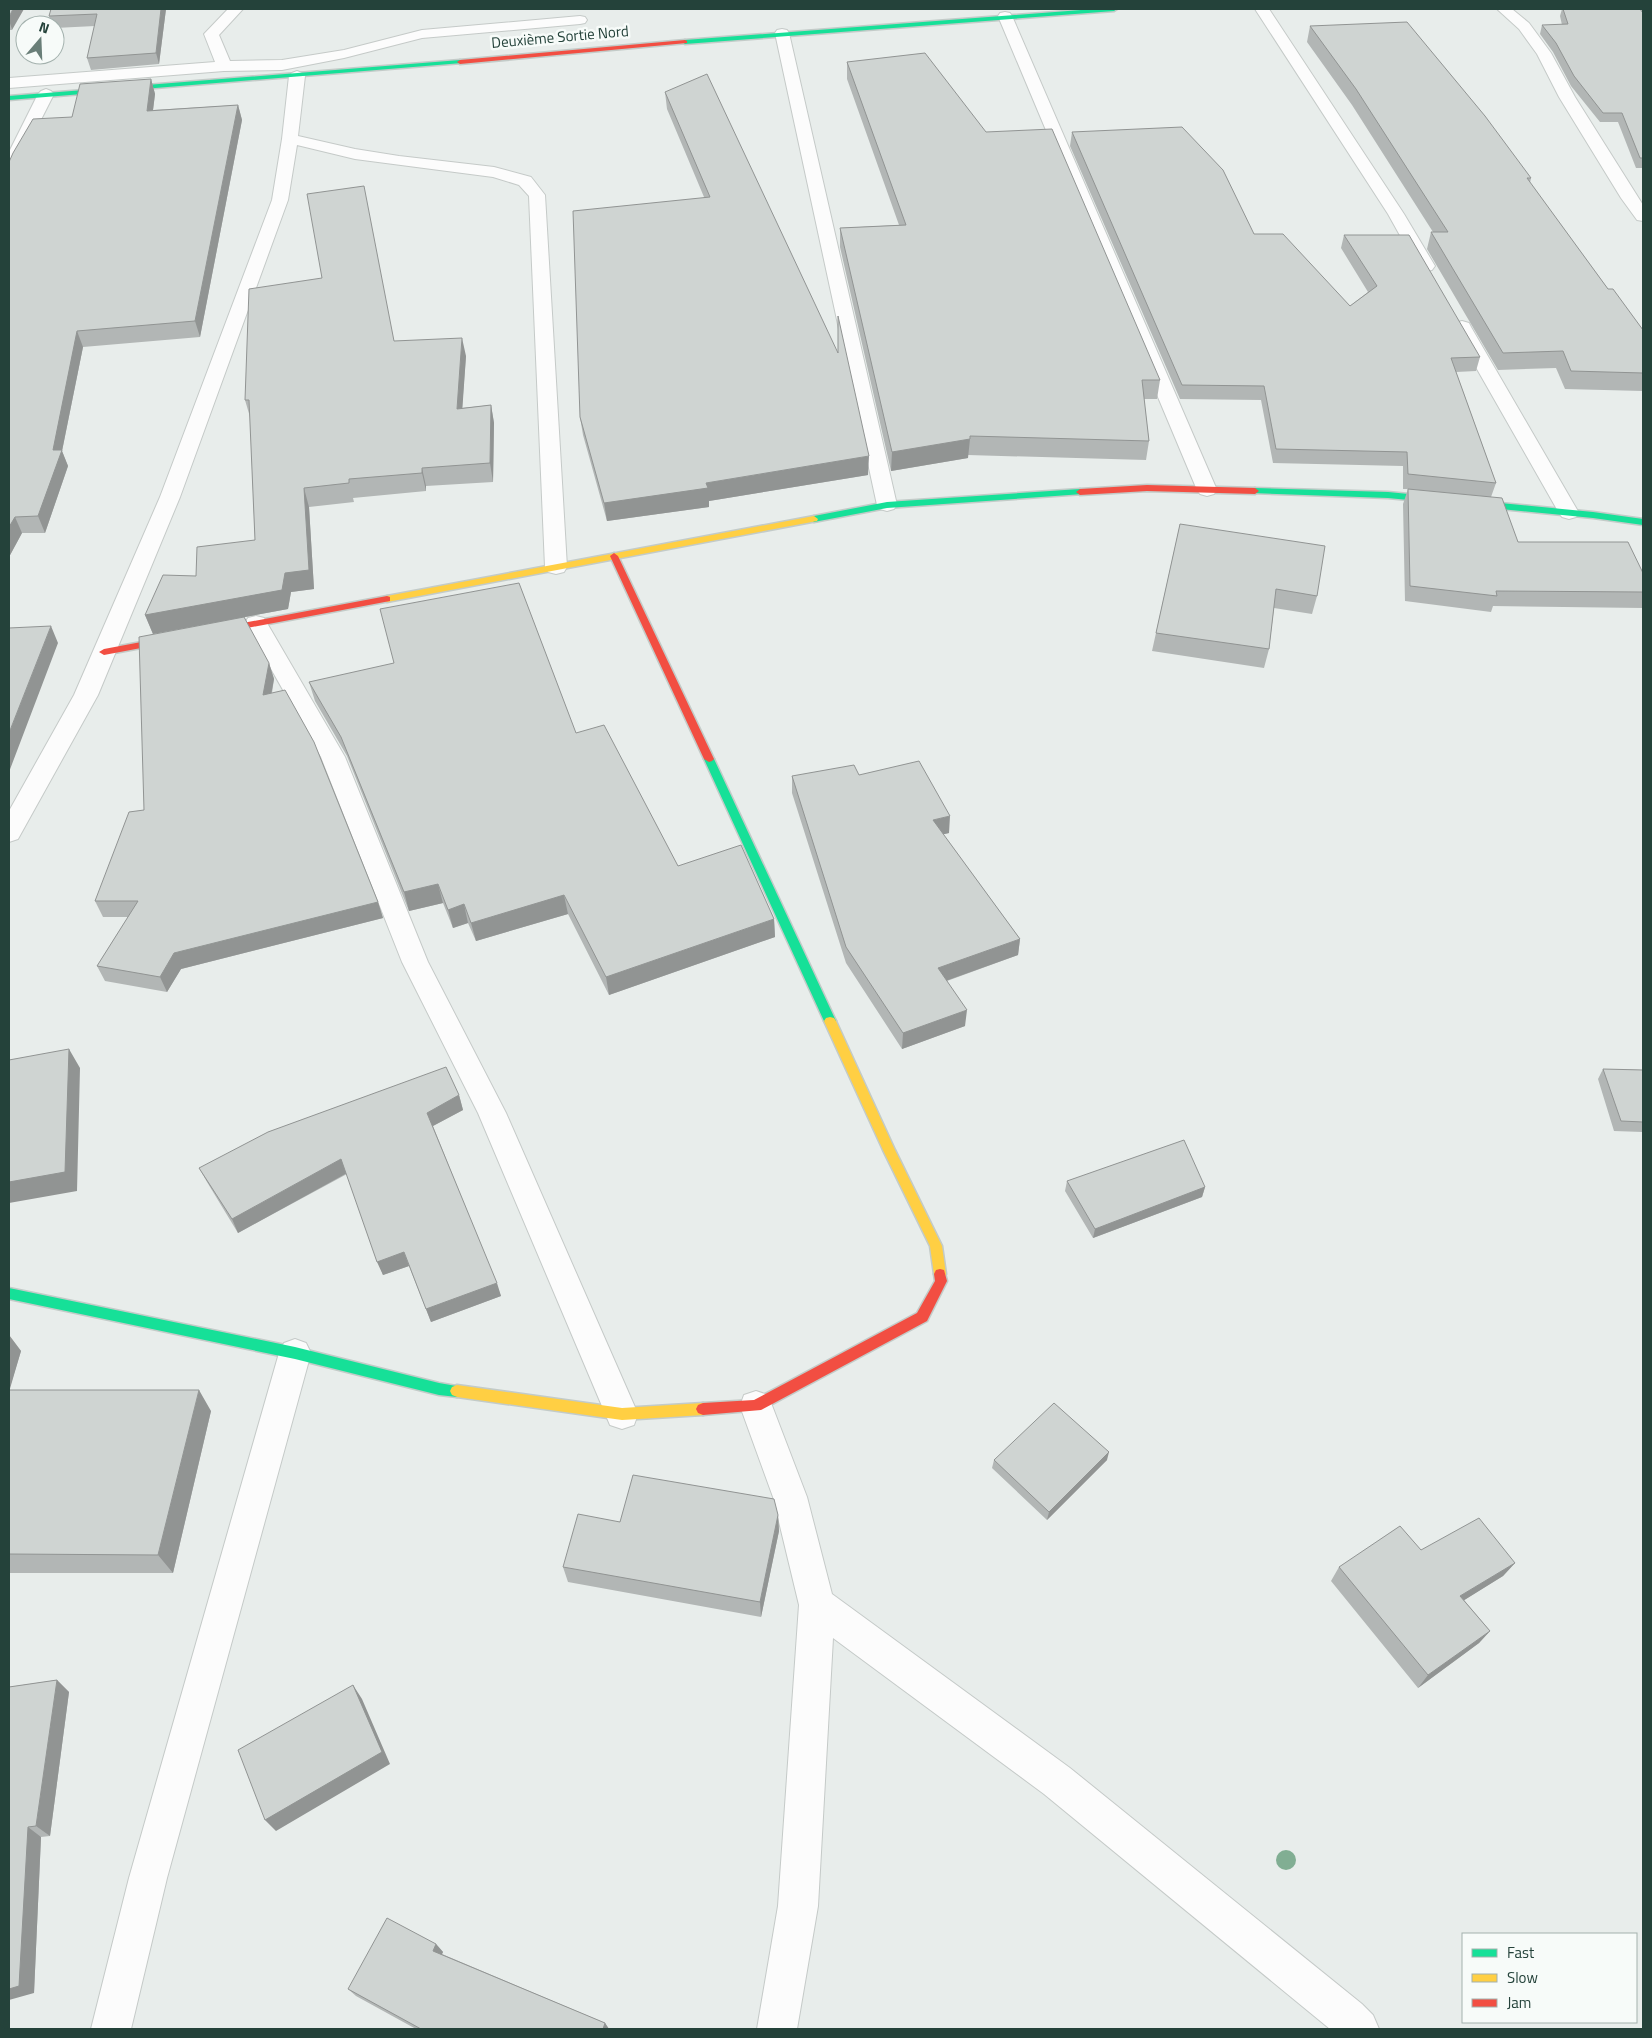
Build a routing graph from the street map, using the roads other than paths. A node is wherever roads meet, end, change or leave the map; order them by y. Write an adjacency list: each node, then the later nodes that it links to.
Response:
1 (236, 9): 8 (street)
2 (1114, 9): 5 (street, Deuxième Sortie Nord)
3 (1262, 9): 16 (street)
4 (1504, 9): 15 (street)
5 (1005, 16): 7 (street, Deuxième Sortie Nord); 18 (street)
6 (580, 20): 8 (street)
7 (782, 33): 9 (street, Deuxième Sortie Nord); 19 (street)
8 (224, 66): 10 (street)
9 (297, 76): 11 (street, Deuxième Sortie Nord); 13 (street)
10 (9, 83)
11 (46, 94): 12 (street, Deuxième Sortie Nord); 14 (street)
12 (9, 98)
13 (290, 139): 23 (street); 25 (street)
14 (9, 167)
15 (1643, 216)
16 (1436, 283)
17 (1456, 317): 20 (street)
18 (1207, 490): 19 (street); 20 (street)
19 (887, 505): 22 (street)
20 (1569, 513): 21 (street)
21 (1643, 522)
22 (614, 556): 23 (street); 29 (street)
23 (556, 567): 24 (street)
24 (256, 623): 25 (street); 30 (street)
25 (104, 652): 26 (street)
26 (9, 833)
27 (9, 1293): 28 (street)
28 (295, 1352): 30 (street); 32 (street)
29 (756, 1406): 30 (street); 31 (street)
30 (622, 1414)
31 (817, 1605): 33 (street); 34 (street)
32 (111, 2029)
33 (778, 2029)
34 (1360, 2029)

